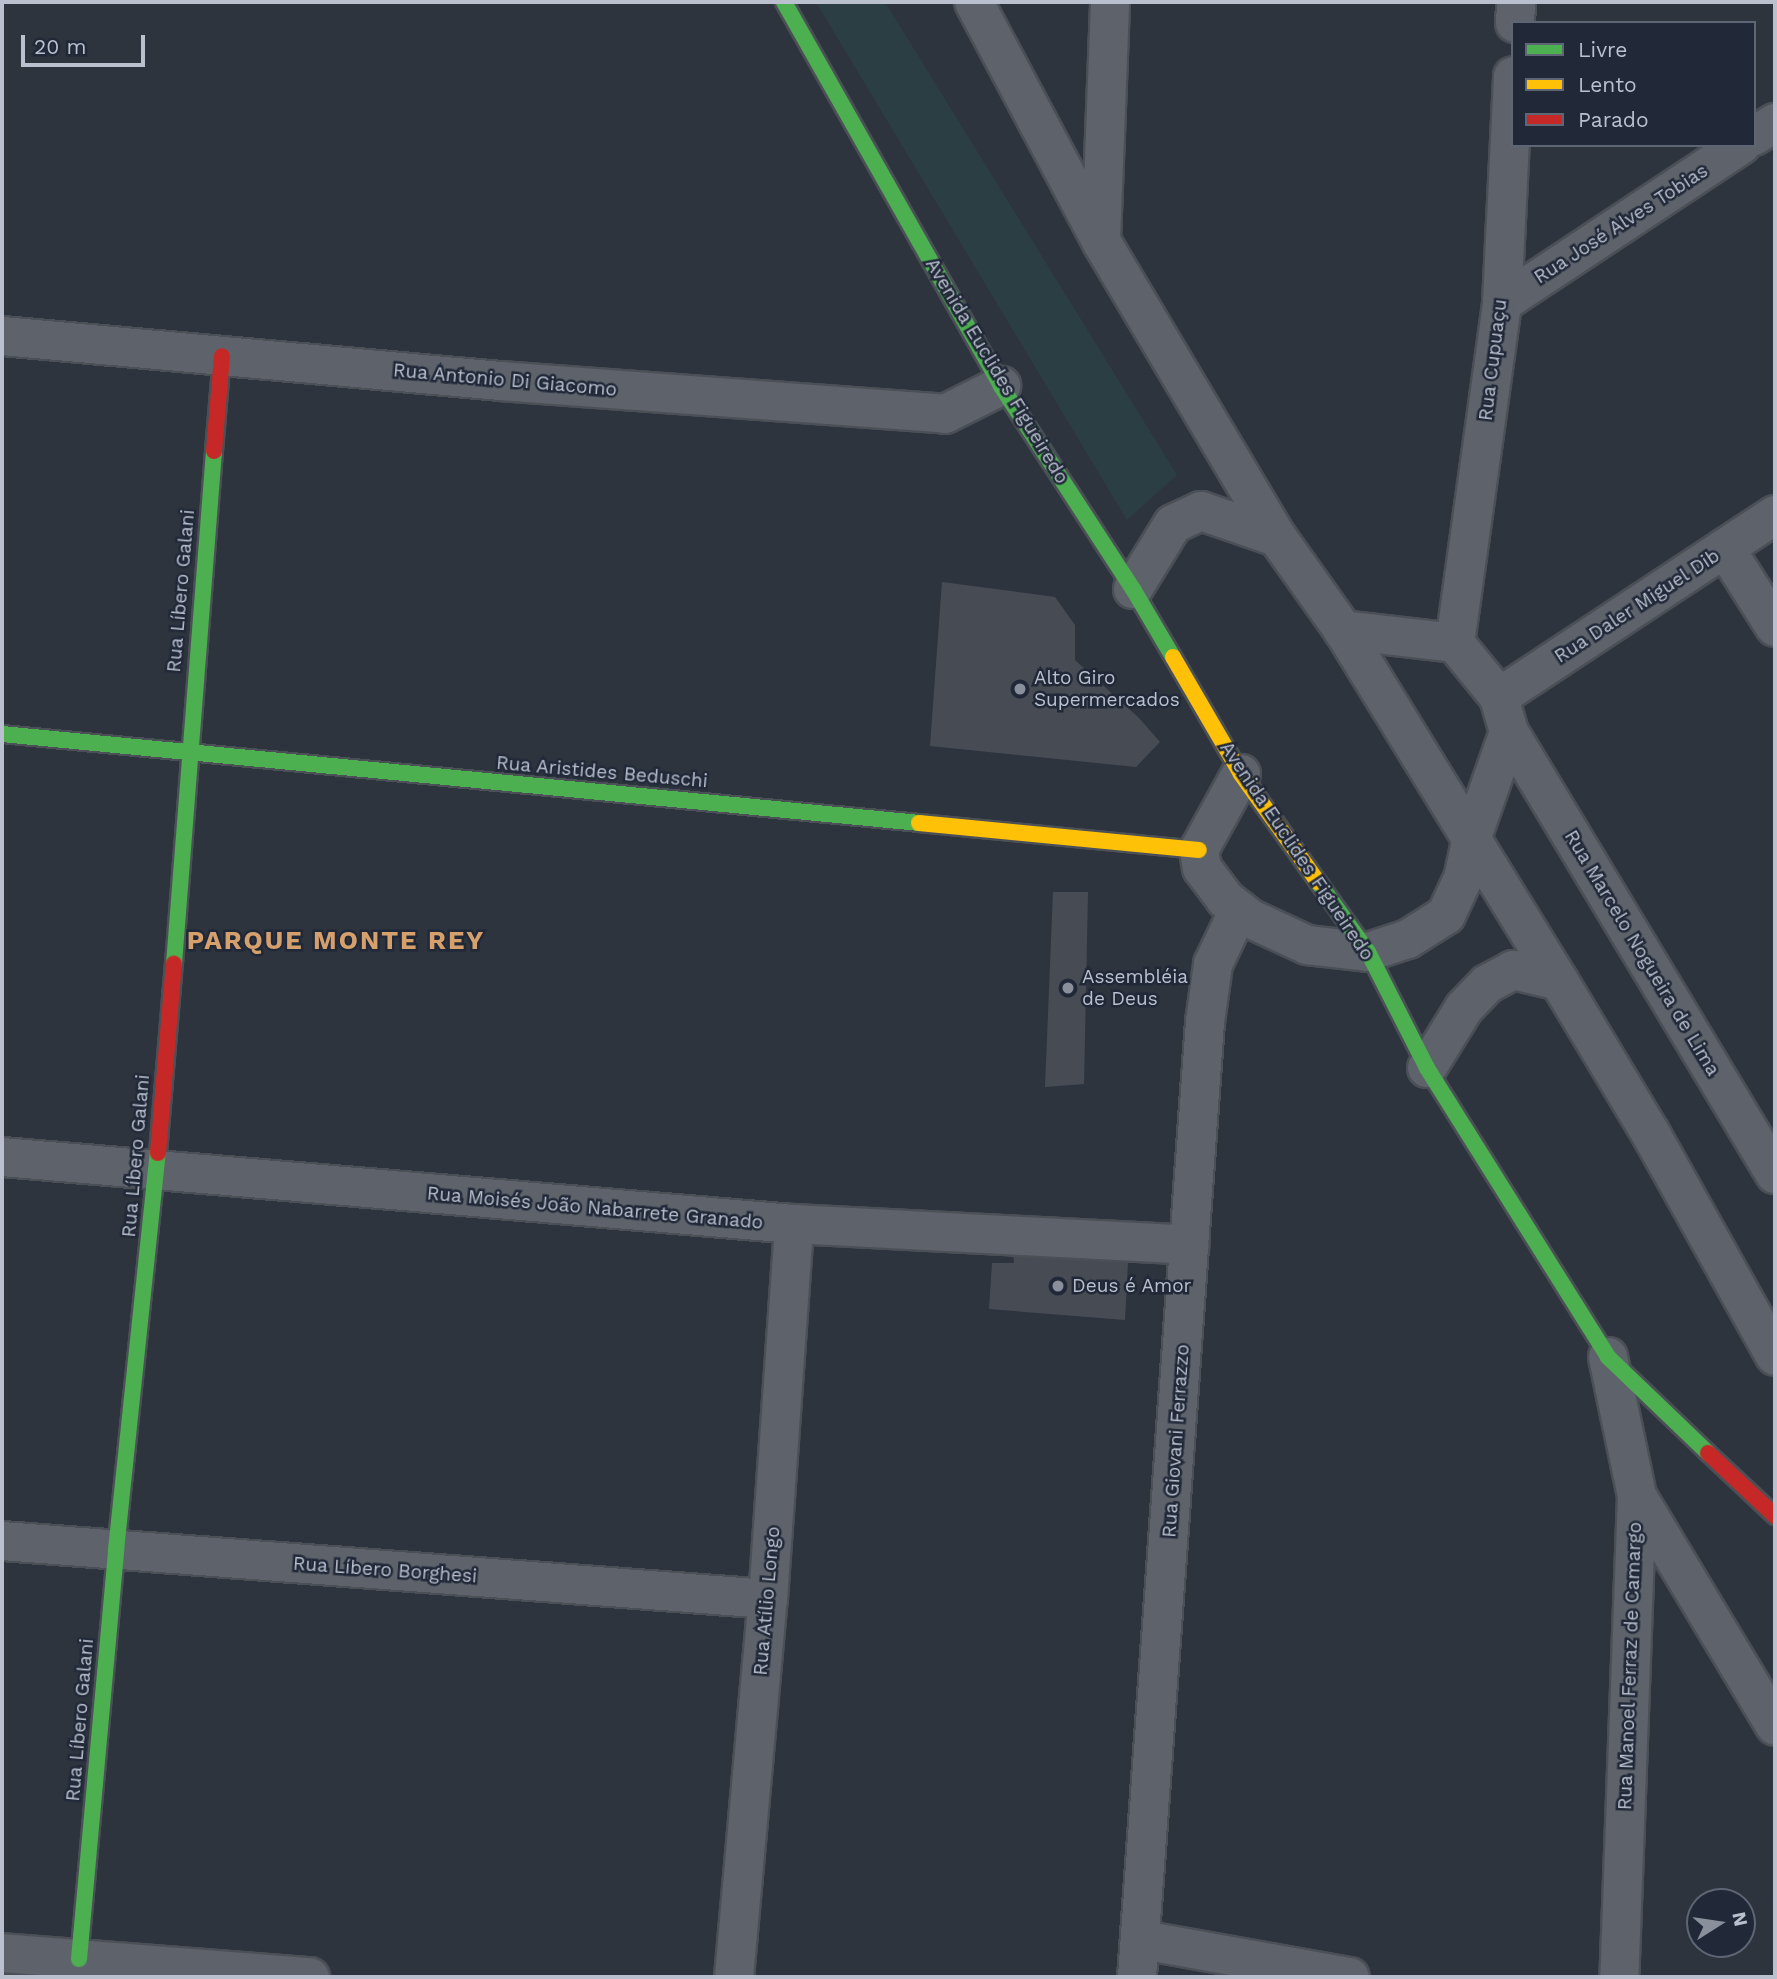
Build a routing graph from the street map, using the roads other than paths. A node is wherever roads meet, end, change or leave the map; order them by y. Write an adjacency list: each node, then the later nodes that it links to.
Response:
1 (784, 2): 14 (street, Avenida Euclides Figueiredo)
2 (974, 2): 10 (street)
3 (1110, 2): 10 (street)
4 (1516, 2): 5 (street)
5 (1515, 21)
6 (1511, 117): 11 (street, Rua Cupuaçu)
7 (1775, 122): 8 (street)
8 (1756, 135)
9 (1738, 147): 11 (street, Rua José Alves Tobias)
10 (1101, 241): 16 (street)
11 (1502, 303): 21 (street, Rua Cupuaçu)
12 (2, 336): 13 (street, Rua Antonio Di Giacomo)
13 (222, 356): 14 (street, Rua Antonio Di Giacomo); 24 (street, Rua Líbero Galani)
14 (1001, 386): 18 (street, Avenida Euclides Figueiredo)
15 (1775, 515): 17 (street, Rua Daler Miguel Dib)
16 (1277, 537): 18 (street); 20 (street)
17 (1725, 548): 19 (street); 22 (street, Rua Daler Miguel Dib)
18 (1133, 589): 25 (street, Avenida Euclides Figueiredo)
19 (1775, 627)
20 (1343, 629): 21 (street); 26 (street)
21 (1455, 643): 22 (street)
22 (1504, 714): 26 (street); 34 (street, Rua Marcelo Nogueira de Lima)
23 (2, 733): 24 (street, Rua Aristides Beduschi)
24 (188, 754): 27 (street, Rua Aristides Beduschi); 33 (street, Rua Líbero Galani)
25 (1241, 774): 27 (street); 29 (street, Avenida Euclides Figueiredo)
26 (1472, 837): 29 (street); 30 (street)
27 (1199, 850): 28 (street)
28 (1238, 910): 29 (street); 36 (street, Rua Giovani Ferrazzo)
29 (1368, 952): 31 (street, Avenida Euclides Figueiredo)
30 (1559, 981): 31 (street); 37 (street)
31 (1427, 1068): 38 (street, Avenida Euclides Figueiredo)
32 (2, 1157): 33 (street, Rua Moisés João Nabarrete Granado)
33 (157, 1171): 35 (street, Rua Moisés João Nabarrete Granado); 42 (street, Rua Líbero Galani)
34 (1775, 1174)
35 (794, 1224): 36 (street, Rua Moisés João Nabarrete Granado); 43 (street, Rua Atílio Longo)
36 (1189, 1245): 45 (street, Rua Giovani Ferrazzo)
37 (1775, 1356)
38 (1608, 1357): 39 (street, Rua Manoel Ferraz de Camargo); 40 (street, Avenida Euclides Figueiredo)
39 (1637, 1496): 44 (street); 52 (street, Rua Manoel Ferraz de Camargo)
40 (1775, 1516)
41 (2, 1541): 42 (street, Rua Líbero Borghesi)
42 (116, 1550): 43 (street, Rua Líbero Borghesi); 47 (street, Rua Líbero Galani)
43 (768, 1599): 49 (street, Rua Atílio Longo)
44 (1775, 1726)
45 (1142, 1940): 50 (street, Rua Giovani Ferrazzo); 51 (street)
46 (2, 1953): 47 (street)
47 (79, 1959): 48 (street)
48 (310, 1977)
49 (734, 1977)
50 (1137, 1977)
51 (1350, 1977)
52 (1619, 1977)

